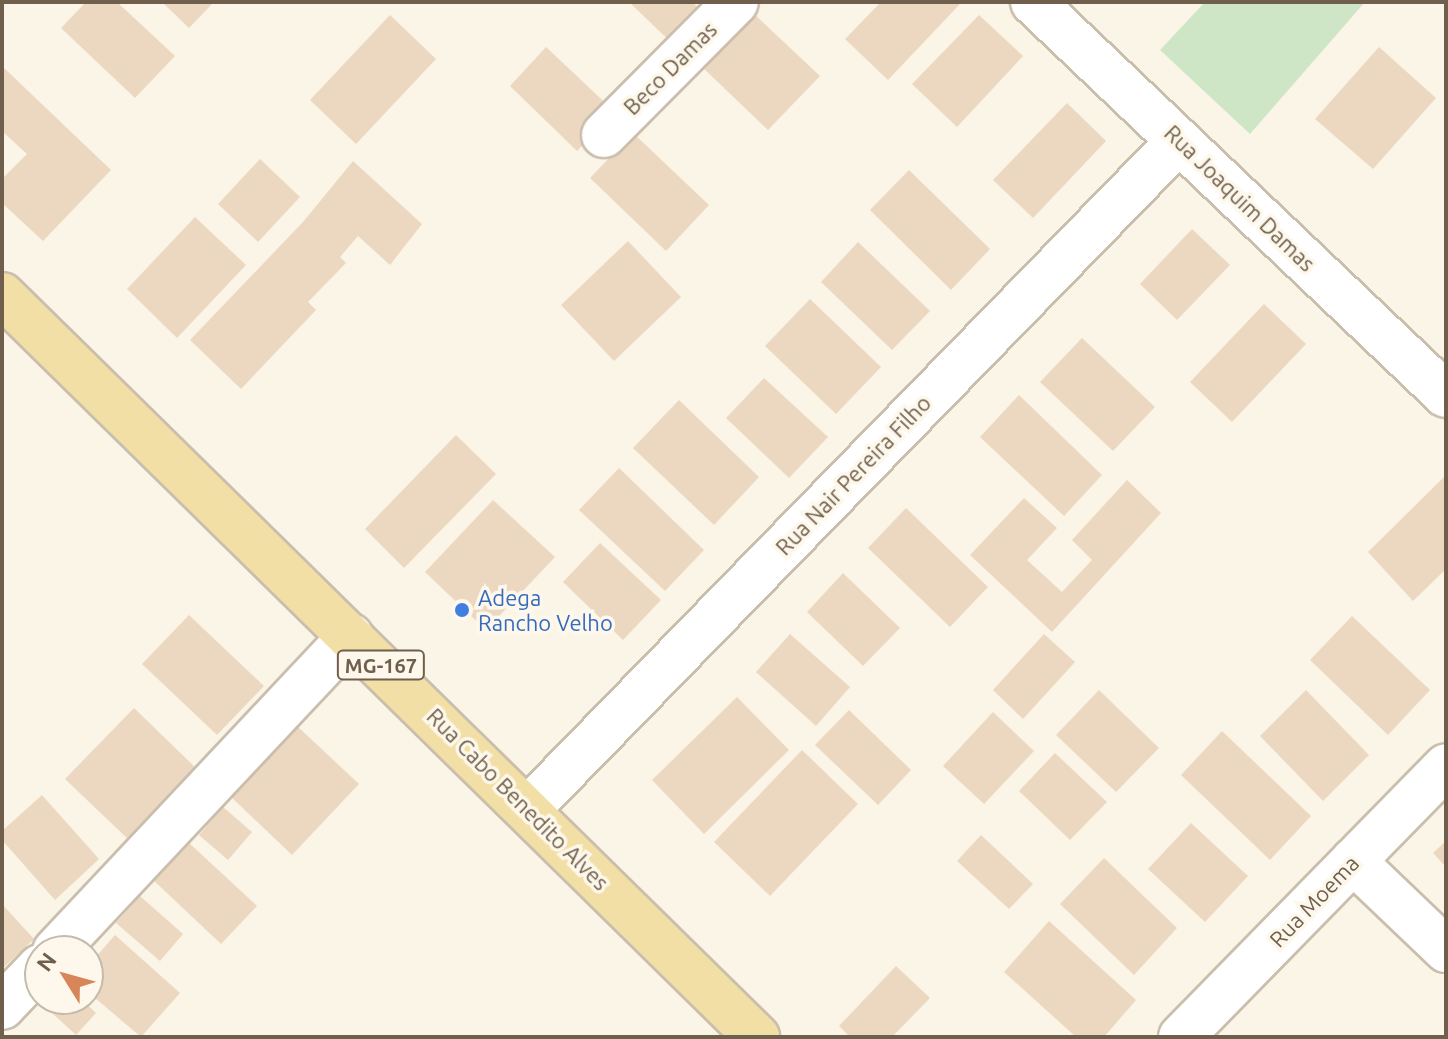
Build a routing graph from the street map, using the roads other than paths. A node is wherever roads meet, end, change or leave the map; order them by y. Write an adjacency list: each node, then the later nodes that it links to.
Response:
1 (736, 2): 3 (street, Beco Damas)
2 (1033, 2): 4 (street, Rua Joaquim Damas)
3 (604, 135)
4 (1179, 141): 6 (street, Rua Joaquim Damas); 9 (street, Rua Nair Pereira Filho)
5 (2, 295): 7 (main road, Rua Cabo Benedito Alves / MG-167)
6 (1446, 395)
7 (351, 636): 9 (main road, Rua Cabo Benedito Alves / MG-167); 11 (street)
8 (1446, 766): 10 (street, Rua Moema)
9 (528, 809): 15 (main road, Rua Cabo Benedito Alves / MG-167)
10 (1353, 861): 12 (street); 16 (street, Rua Moema)
11 (70, 935)
12 (1446, 950)
13 (24, 984): 14 (street)
14 (2, 1007)
15 (757, 1037)
16 (1181, 1037)

